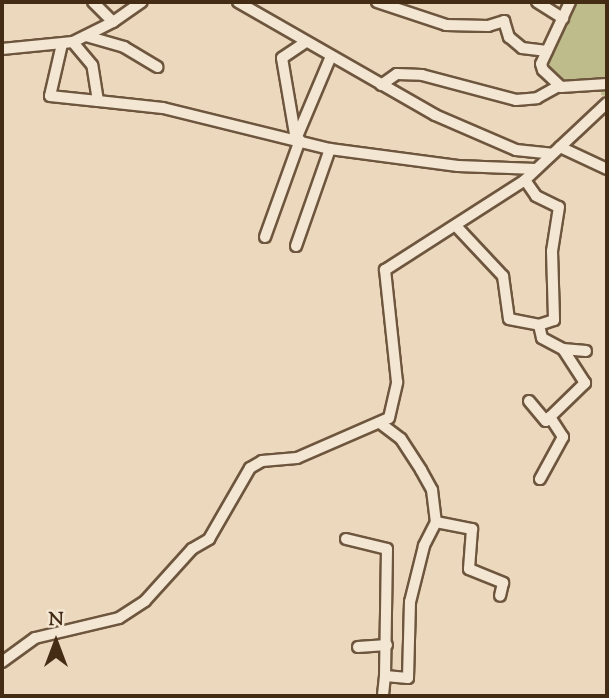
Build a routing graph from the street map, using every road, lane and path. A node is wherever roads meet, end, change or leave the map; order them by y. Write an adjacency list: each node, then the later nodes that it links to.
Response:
1 (93, 2): 9 (street)
2 (142, 2): 9 (street)
3 (256, 2): 7 (street)
4 (377, 2): 14 (street)
5 (537, 2): 8 (street)
6 (570, 2): 8 (street)
7 (241, 3): 11 (street)
8 (563, 18): 14 (street)
9 (113, 22): 10 (street)
10 (86, 36): 12 (street); 16 (street)
11 (306, 42): 15 (street); 22 (street)
12 (68, 43): 13 (street); 20 (street); 20 (street)
13 (2, 49)
14 (547, 51): 19 (street)
15 (331, 56): 18 (street); 22 (street)
16 (157, 67)
17 (607, 84): 19 (street)
18 (381, 85): 19 (street); 24 (street)
19 (559, 86)
20 (99, 101): 22 (street)
21 (607, 103): 24 (street)
22 (298, 140): 23 (street); 29 (street)
23 (330, 149): 25 (street); 30 (street)
24 (556, 150): 25 (street); 26 (street)
25 (536, 169): 27 (street)
26 (607, 169)
27 (525, 180): 28 (street); 31 (street)
28 (456, 226): 31 (street); 36 (street)
29 (265, 237)
30 (296, 246)
31 (539, 326): 32 (street)
32 (564, 349): 33 (street); 35 (street)
33 (586, 351)
34 (529, 401): 35 (street)
35 (550, 417): 37 (street)
36 (380, 423): 38 (street); 43 (street)
37 (540, 480)
38 (436, 522): 40 (street); 44 (street)
39 (346, 539): 41 (street)
40 (500, 596)
41 (387, 645): 42 (street); 44 (street)
42 (358, 647)
43 (2, 662)
44 (385, 676): 45 (street)
45 (383, 696)

